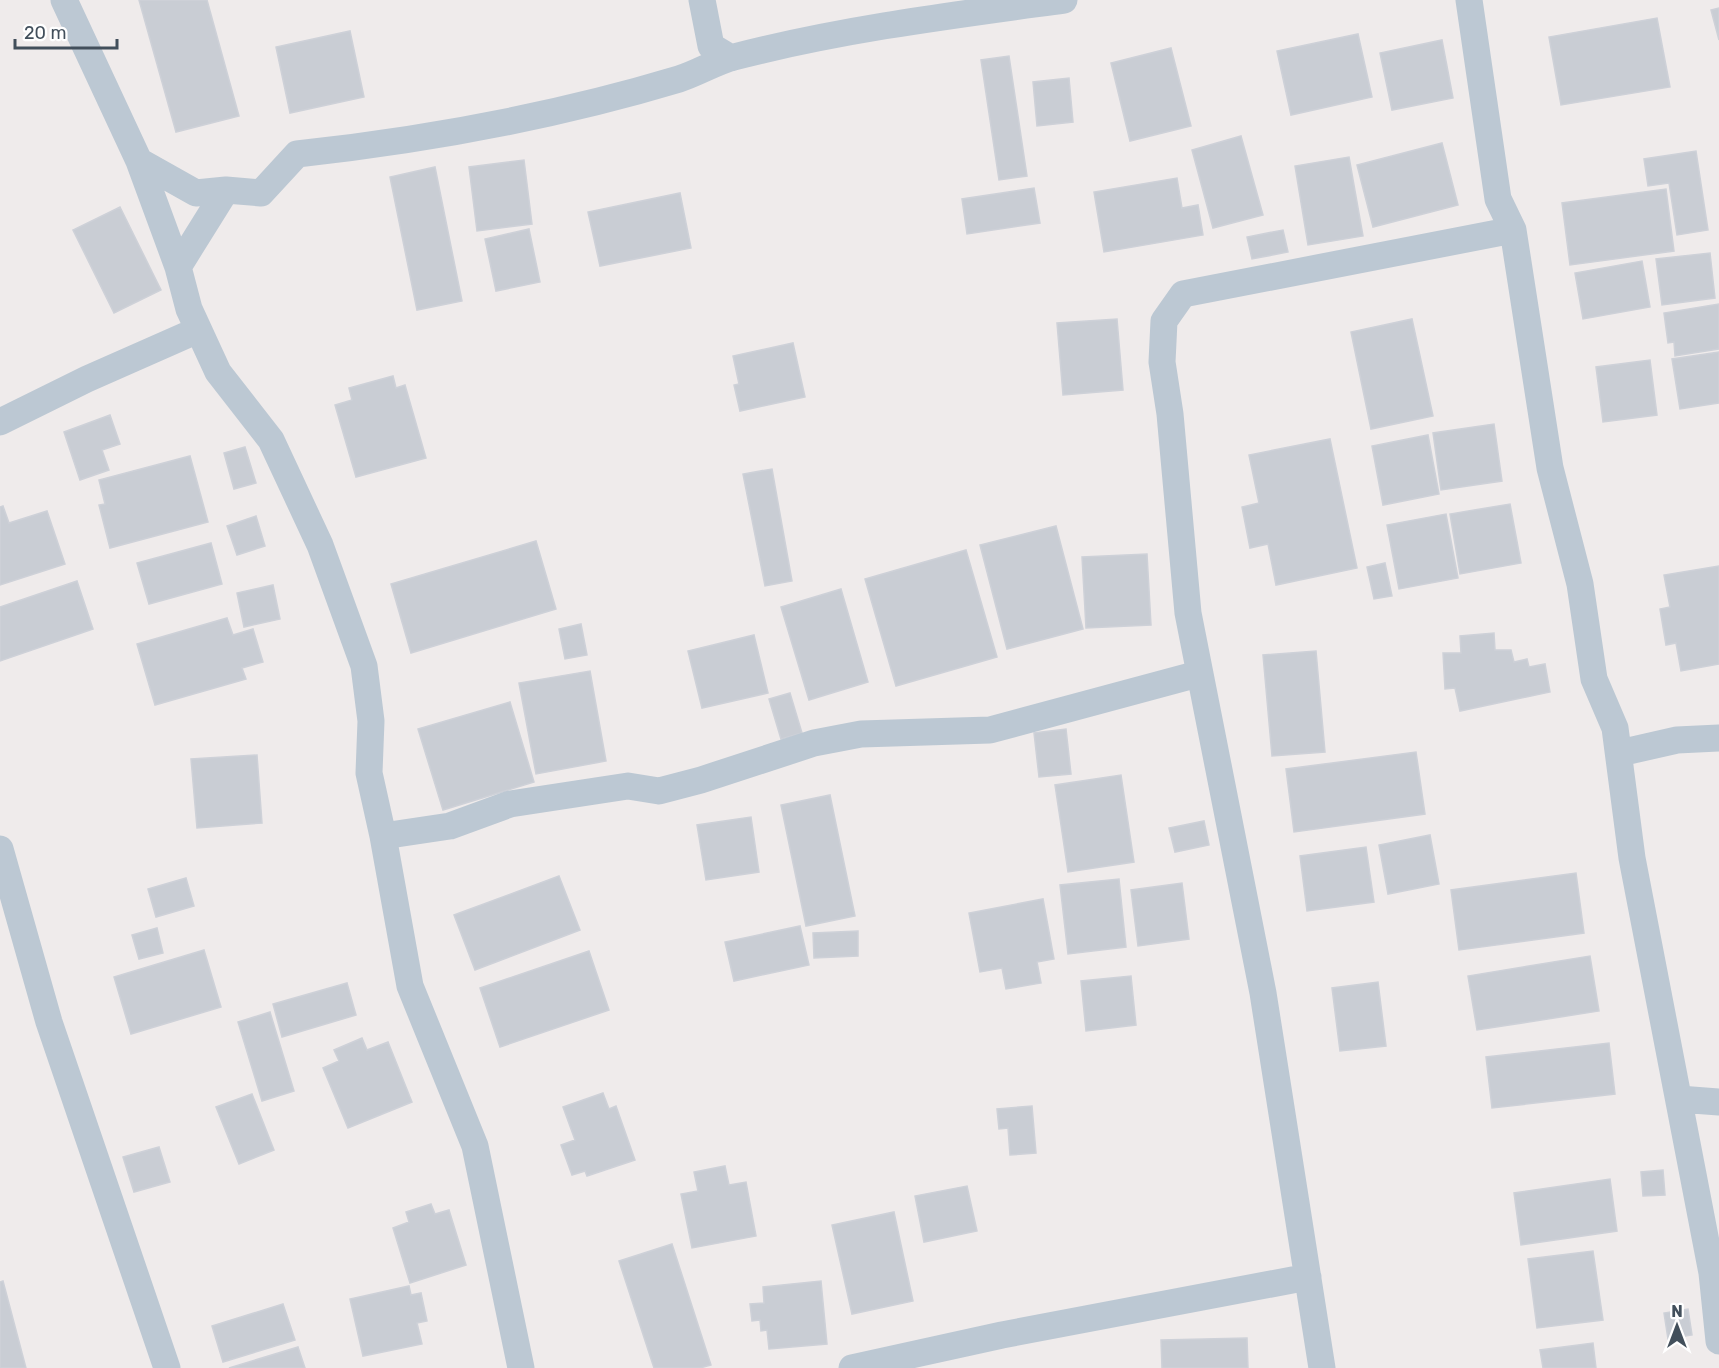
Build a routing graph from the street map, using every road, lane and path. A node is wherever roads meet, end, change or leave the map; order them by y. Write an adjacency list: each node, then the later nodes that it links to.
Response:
1 (64, 0): 6 (street)
2 (702, 0): 5 (street)
3 (1064, 0): 5 (street)
4 (1469, 0): 8 (street)
5 (731, 58): 7 (street)
6 (139, 161): 7 (street); 9 (street)
7 (226, 190): 9 (street)
8 (1513, 230): 12 (street); 14 (street)
9 (178, 267): 10 (street)
10 (198, 330): 11 (street); 15 (street)
11 (0, 422)
12 (1198, 674): 15 (street); 19 (street)
13 (1719, 738): 14 (street)
14 (1620, 753): 17 (street)
15 (384, 836): 22 (street)
16 (0, 849): 21 (street)
17 (1679, 1099): 18 (street); 20 (street)
18 (1719, 1102)
19 (1308, 1276): 23 (street); 24 (street)
20 (1719, 1341)
21 (167, 1368)
22 (521, 1368)
23 (852, 1368)
24 (1322, 1368)

